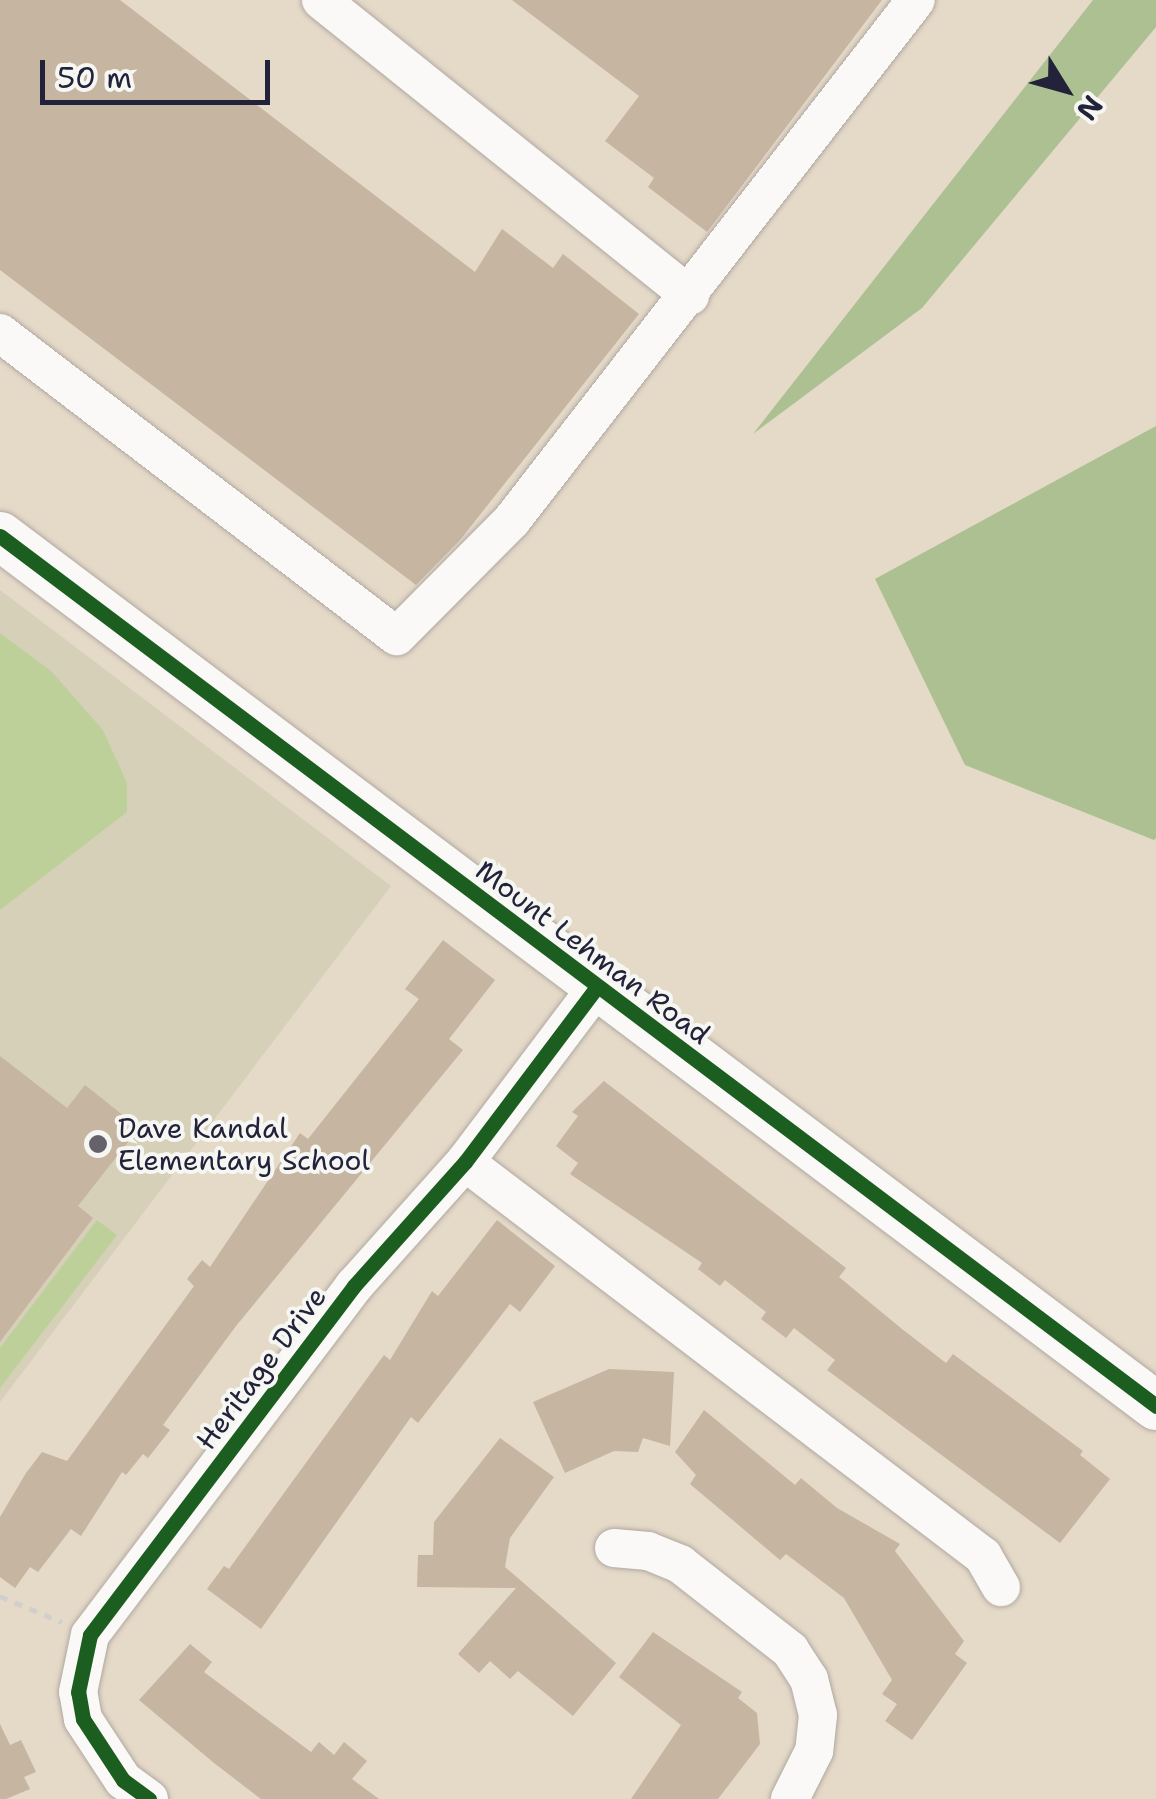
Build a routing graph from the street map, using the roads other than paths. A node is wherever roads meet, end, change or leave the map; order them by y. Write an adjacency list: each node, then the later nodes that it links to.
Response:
1 (321, 0): 3 (street)
2 (916, 0): 3 (street)
3 (690, 296): 4 (street)
4 (0, 333)
5 (0, 536): 6 (main road, Mount Lehman Road)
6 (597, 986): 7 (street, Heritage Drive); 8 (main road, Mount Lehman Road)
7 (466, 1162): 10 (street); 12 (street, Heritage Drive)
8 (1156, 1406)
9 (614, 1548): 11 (street)
10 (1001, 1586)
11 (793, 1795)
12 (149, 1799)

